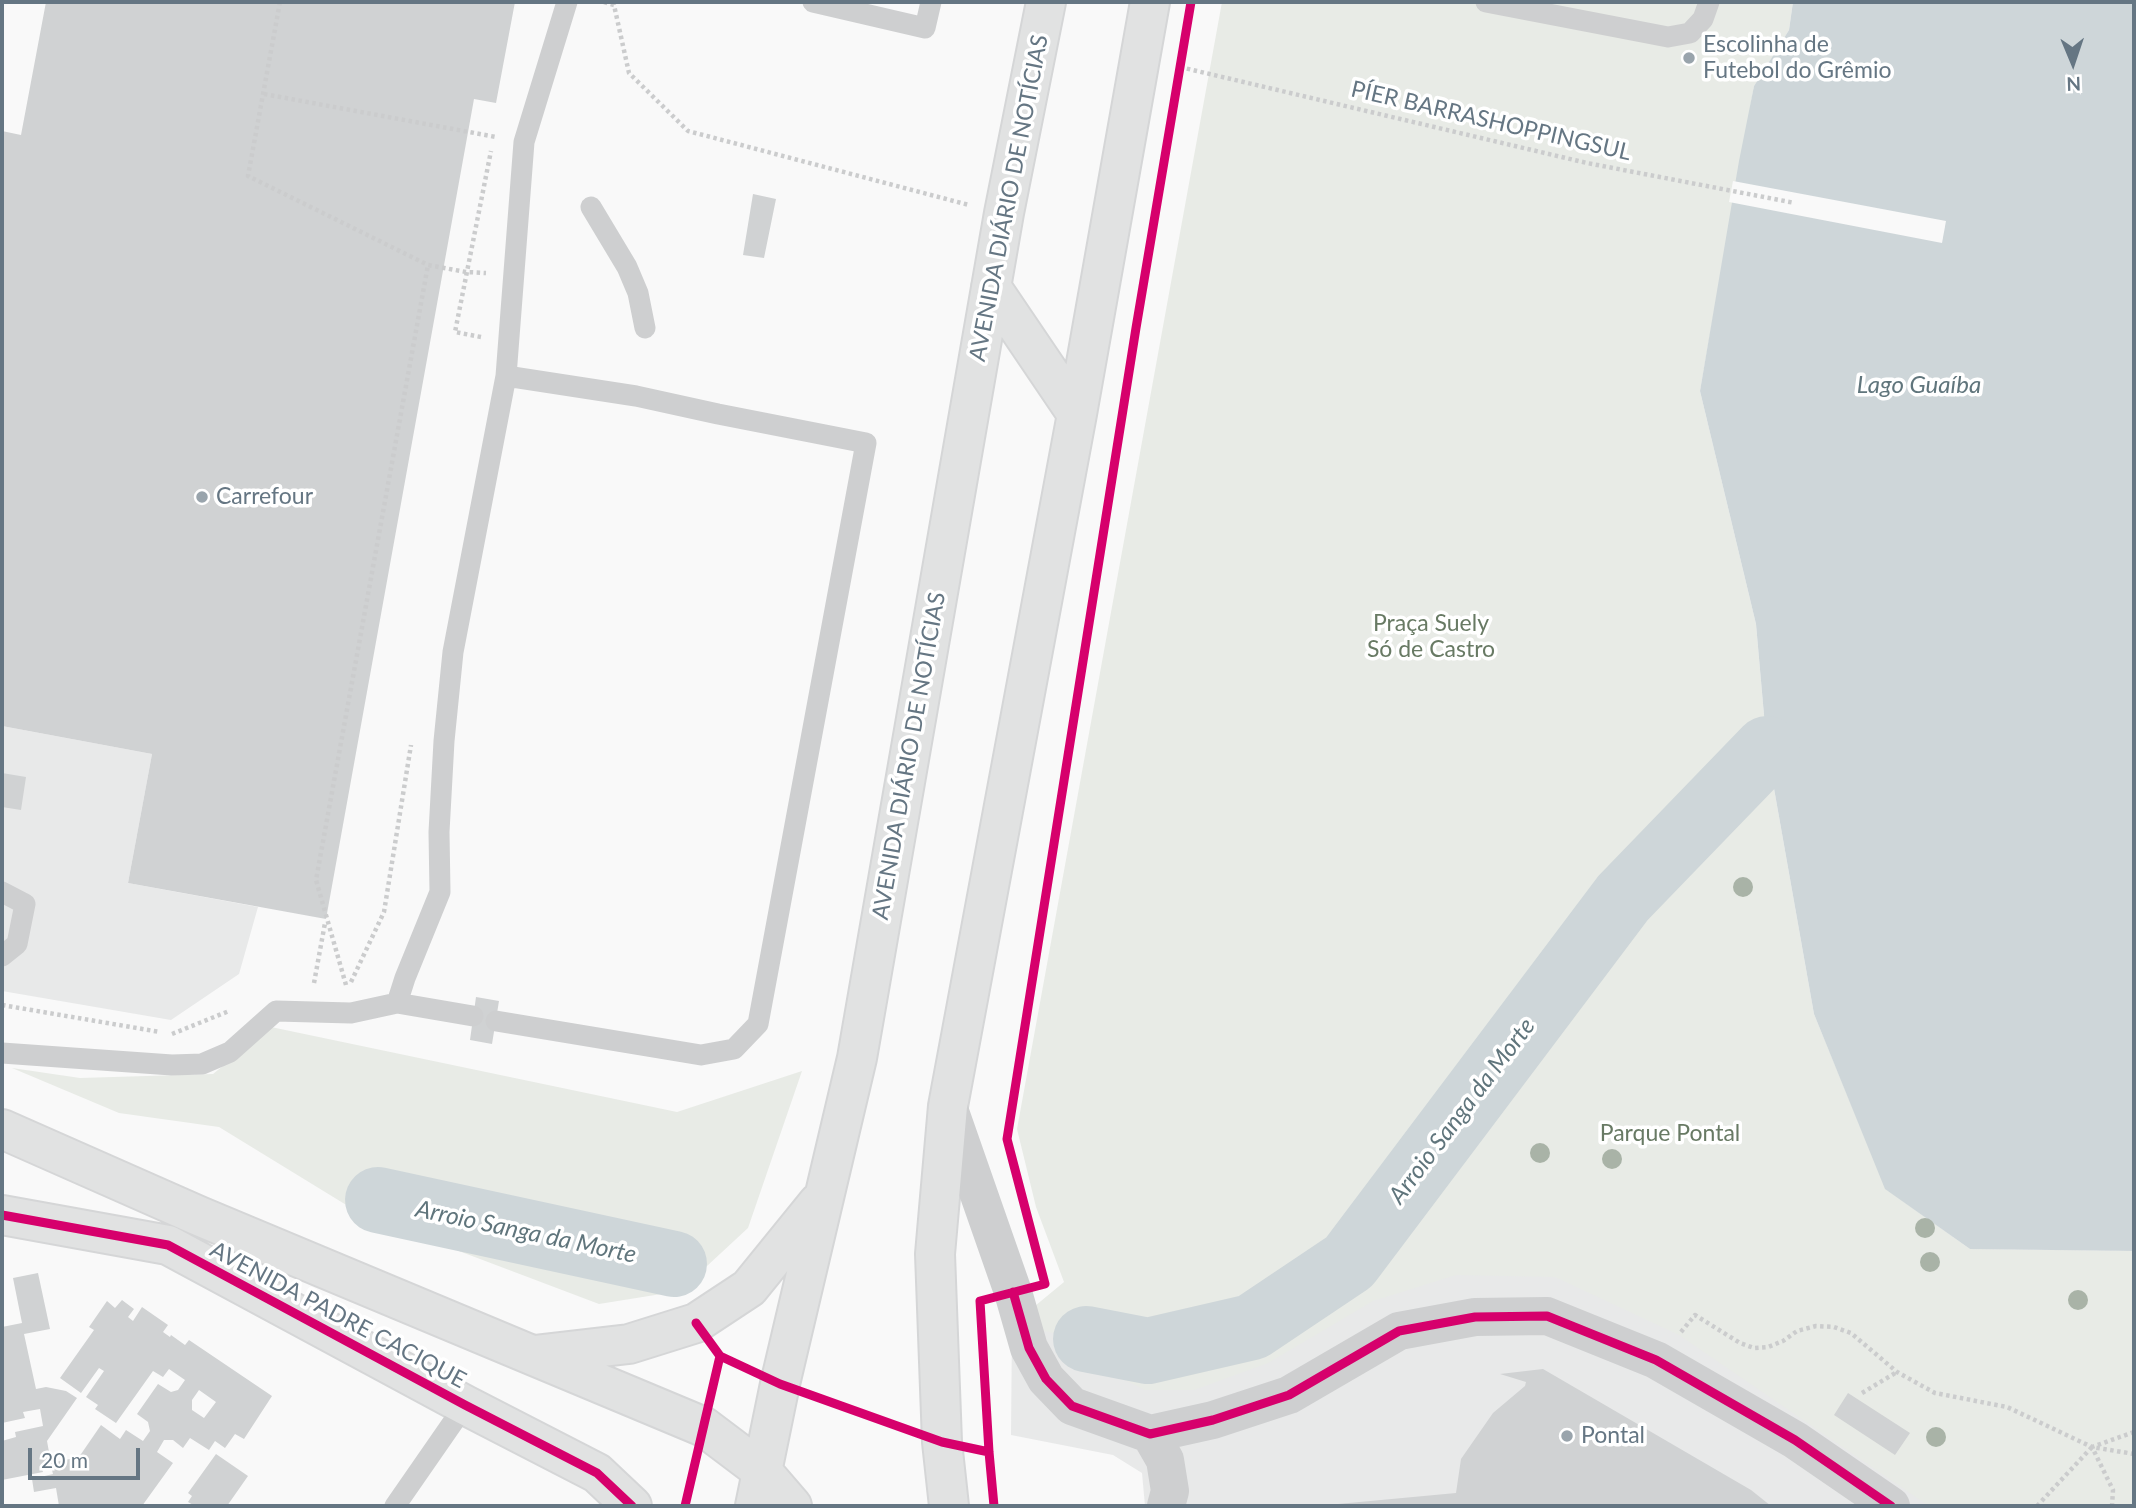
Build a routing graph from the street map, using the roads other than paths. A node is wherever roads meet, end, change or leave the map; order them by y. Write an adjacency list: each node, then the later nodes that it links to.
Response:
1 (566, 2): 11 (lane)
2 (813, 2): 3 (lane)
3 (931, 2)
4 (1046, 2): 9 (main road, AVENIDA DIÁRIO DE NOTÍCIAS)
5 (1150, 2): 12 (main road)
6 (1486, 2): 7 (lane)
7 (1709, 2)
8 (591, 208): 10 (lane)
9 (991, 287): 12 (main road); 21 (main road, AVENIDA DIÁRIO DE NOTÍCIAS)
10 (645, 328)
11 (506, 376): 15 (lane); 17 (lane)
12 (1077, 414): 19 (main road)
13 (2, 892): 14 (lane)
14 (2, 956)
15 (397, 1003): 16 (lane); 18 (lane)
16 (473, 1016)
17 (496, 1021)
18 (2, 1053)
19 (948, 1106): 25 (street); 30 (main road)
20 (2, 1129): 23 (main road, AVENIDA PADRE CACIQUE)
21 (824, 1196): 23 (main road); 26 (main road, AVENIDA DIÁRIO DE NOTÍCIAS)
22 (2, 1216): 24 (main road, AVENIDA PADRE CACIQUE)
23 (531, 1355): 26 (main road, AVENIDA PADRE CACIQUE)
24 (465, 1405): 27 (lane); 28 (main road, AVENIDA PADRE CACIQUE)
25 (1150, 1434): 31 (street); 32 (street)
26 (758, 1488): 29 (main road, AVENIDA PADRE CACIQUE)
27 (395, 1506)
28 (632, 1506)
29 (792, 1506)
30 (949, 1506)
31 (1166, 1506)
32 (1891, 1506)

